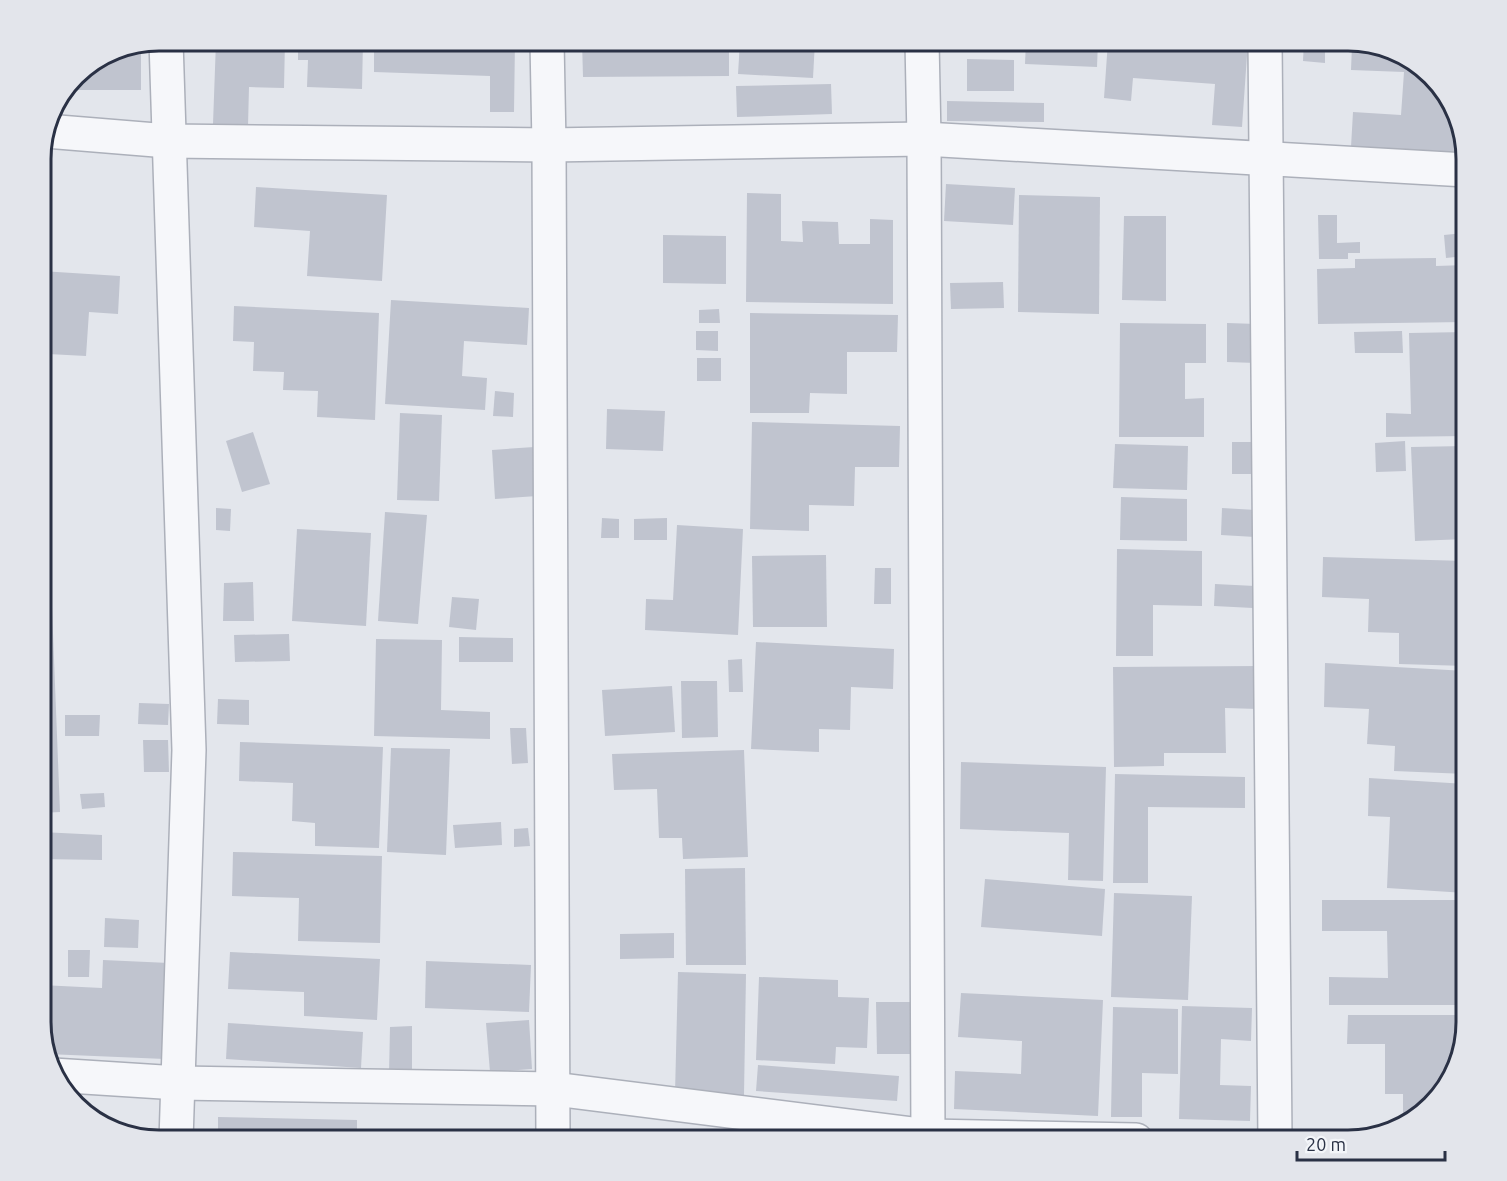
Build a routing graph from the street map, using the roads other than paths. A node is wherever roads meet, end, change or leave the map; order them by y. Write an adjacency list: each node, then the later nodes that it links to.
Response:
1 (165, 51): 7 (street)
2 (547, 51): 8 (street)
3 (922, 51): 6 (street)
4 (1265, 51): 9 (street)
5 (55, 132): 7 (street)
6 (924, 139): 8 (street); 9 (street); 17 (street)
7 (168, 141): 8 (street); 12 (street)
8 (549, 145): 13 (street)
9 (1268, 159): 10 (street); 18 (street)
10 (1456, 169)
11 (65, 1076): 12 (street)
12 (178, 1083): 13 (street); 14 (street)
13 (554, 1089): 15 (street); 16 (street)
14 (176, 1130)
15 (553, 1130)
16 (868, 1130)
17 (929, 1130)
18 (1275, 1130)

